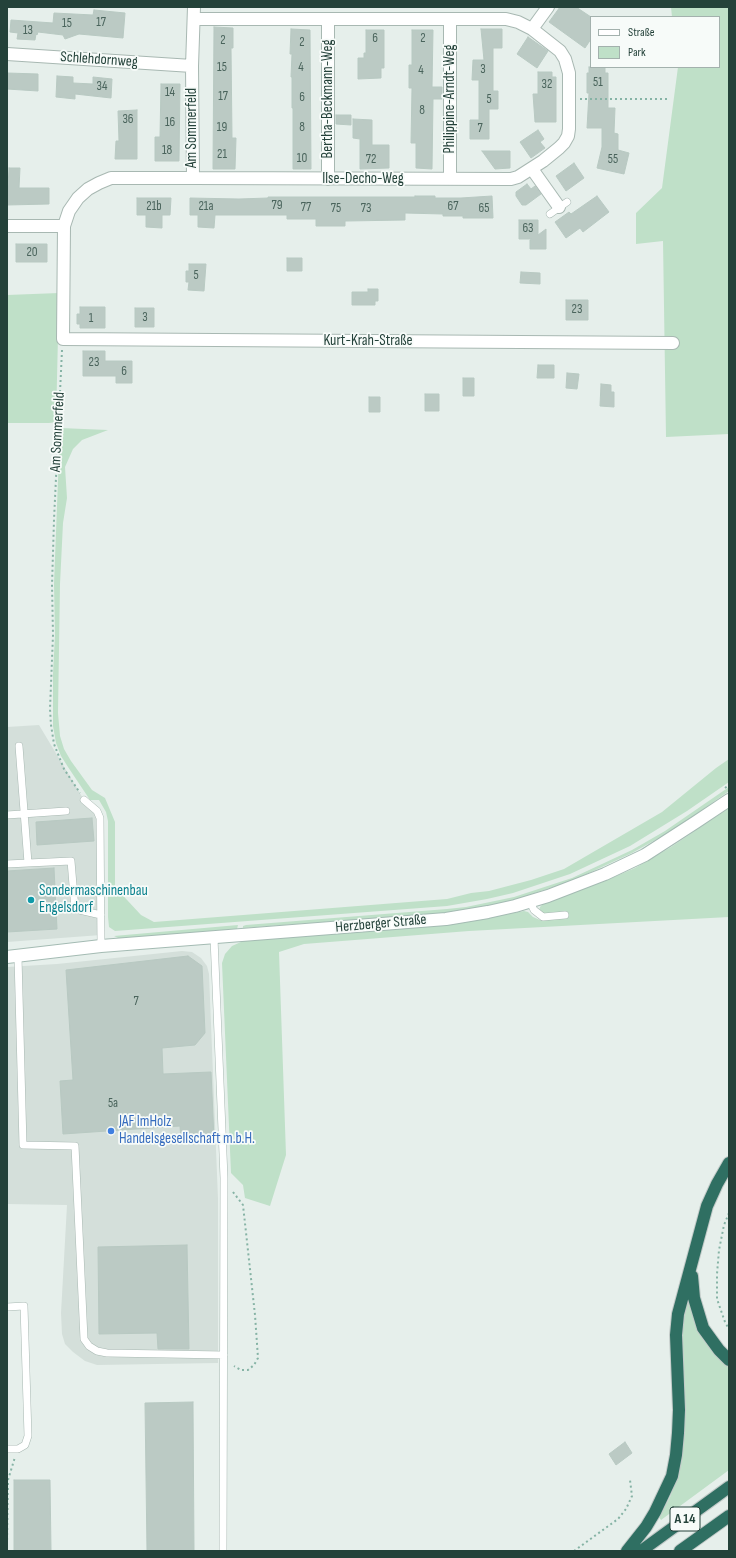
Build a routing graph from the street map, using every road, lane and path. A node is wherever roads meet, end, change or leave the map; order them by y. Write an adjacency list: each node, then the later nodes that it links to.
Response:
1 (194, 7): 6 (street, Am Sommerfeld)
2 (548, 7): 8 (street)
3 (390, 13): 5 (street, Ilse-Decho-Weg); 7 (street, Ilse-Decho-Weg)
4 (478, 13): 7 (street, Ilse-Decho-Weg); 8 (street, Ilse-Decho-Weg)
5 (328, 19): 6 (street, Ilse-Decho-Weg); 15 (street, Bertha-Beckmann-Weg)
6 (194, 20): 10 (street, Am Sommerfeld)
7 (450, 20): 16 (street, Philippine-Arndt-Weg)
8 (532, 29): 11 (street, Ilse-Decho-Weg)
9 (7, 54): 10 (street, Schlehdornweg)
10 (192, 66): 14 (street, Am Sommerfeld)
11 (569, 99): 12 (path); 13 (street, Ilse-Decho-Weg)
12 (670, 99)
13 (532, 169): 16 (street, Ilse-Decho-Weg); 17 (street)
14 (193, 178): 15 (street, Ilse-Decho-Weg); 19 (street, Am Sommerfeld)
15 (328, 179): 16 (street, Ilse-Decho-Weg)
16 (450, 179)
17 (559, 208)
18 (7, 226): 19 (street)
19 (64, 226): 20 (street, Am Sommerfeld)
20 (63, 339): 21 (street, Kurt-Krah-Straße); 25 (path, Am Sommerfeld)
21 (673, 343)
22 (19, 746): 27 (lane)
23 (729, 785): 24 (path)
24 (726, 794): 31 (street, Herzberger Straße)
25 (84, 800): 32 (lane)
26 (66, 811): 27 (lane)
27 (24, 814): 28 (lane); 29 (lane)
28 (7, 815)
29 (28, 863): 30 (lane); 32 (lane)
30 (7, 864)
31 (530, 902): 33 (lane); 34 (street, Herzberger Straße)
32 (101, 915): 35 (lane)
33 (565, 916)
34 (214, 938): 35 (street, Herzberger Straße); 38 (lane)
35 (101, 946): 36 (street, Herzberger Straße)
36 (13, 957): 43 (lane)
37 (729, 1163): 40 (highway)
38 (224, 1188): 43 (lane); 43 (path)
39 (729, 1214): 42 (path)
40 (692, 1265): 44 (highway); 53 (highway)
41 (7, 1307): 45 (lane)
42 (729, 1329)
43 (224, 1355): 51 (lane)
44 (729, 1360)
45 (18, 1449): 46 (lane); 50 (path)
46 (7, 1450)
47 (630, 1480): 52 (path)
48 (729, 1487): 54 (highway, A 14)
49 (729, 1516): 55 (highway, A 14)
50 (7, 1545)
51 (223, 1551)
52 (574, 1551)
53 (627, 1551)
54 (641, 1551)
55 (680, 1551)

